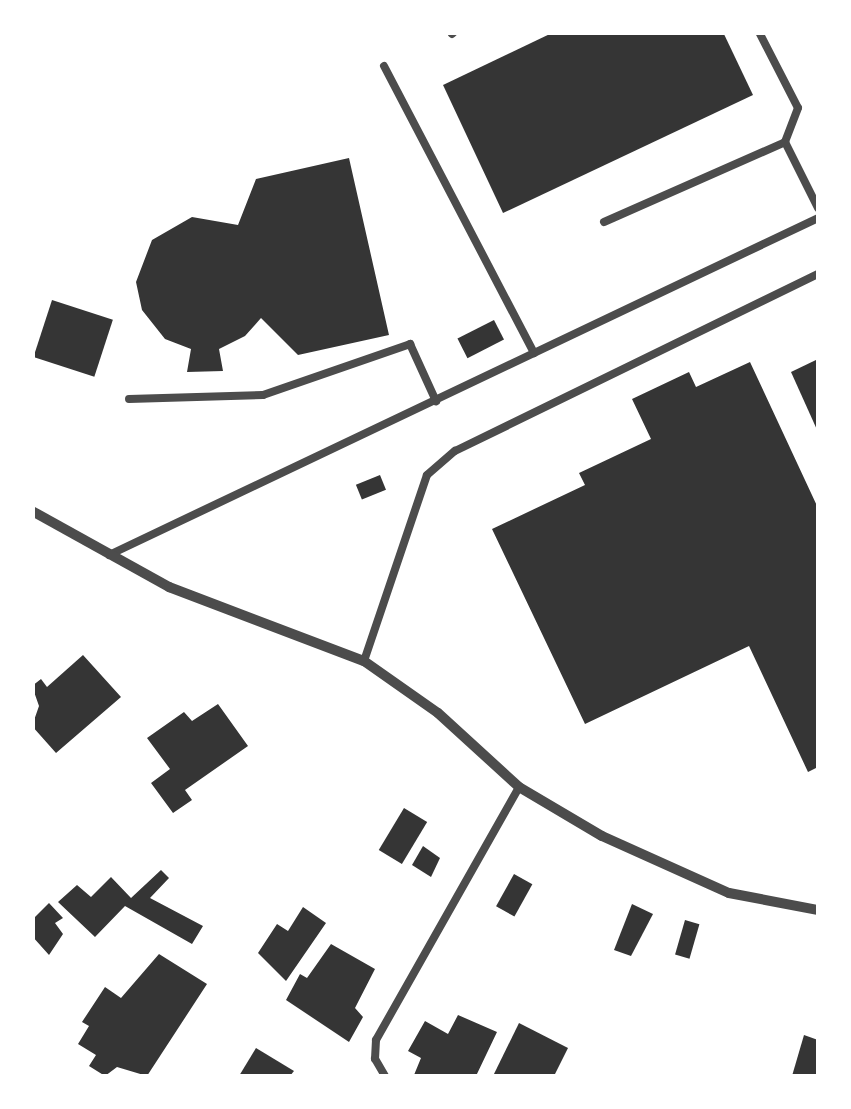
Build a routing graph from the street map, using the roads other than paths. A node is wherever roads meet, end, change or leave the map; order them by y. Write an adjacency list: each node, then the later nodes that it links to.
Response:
1 (759, 32): 3 (lane)
2 (384, 66): 8 (lane)
3 (784, 142): 4 (lane); 6 (lane)
4 (818, 208)
5 (818, 218): 8 (lane)
6 (604, 222)
7 (818, 274): 13 (lane)
8 (534, 354): 10 (lane)
9 (130, 400): 10 (lane)
10 (436, 400): 12 (lane)
11 (32, 511): 12 (street)
12 (109, 555): 13 (street)
13 (364, 662): 14 (street)
14 (519, 786): 15 (street); 16 (lane)
15 (818, 910)
16 (385, 1076)

